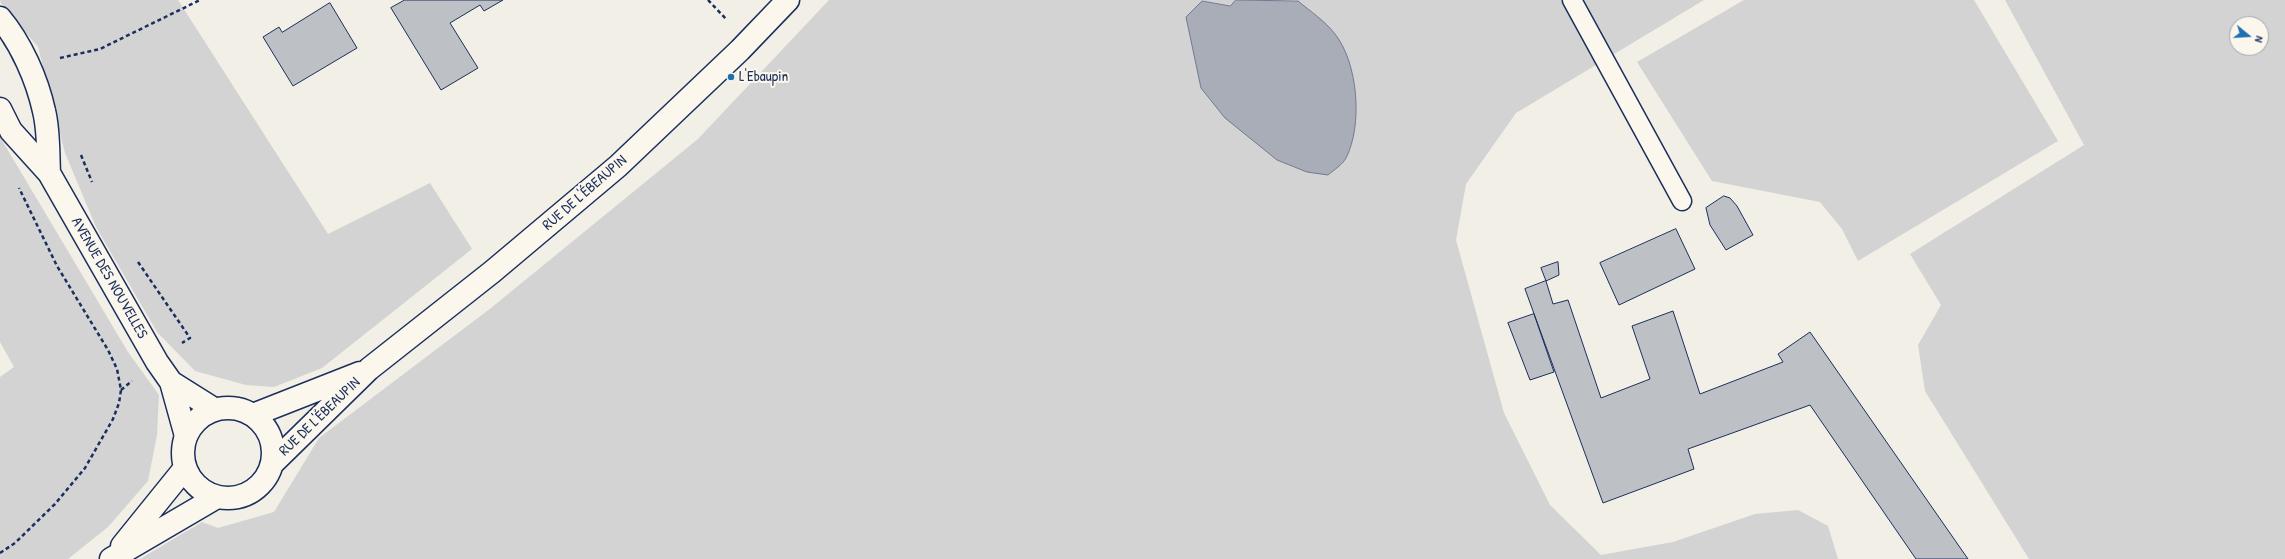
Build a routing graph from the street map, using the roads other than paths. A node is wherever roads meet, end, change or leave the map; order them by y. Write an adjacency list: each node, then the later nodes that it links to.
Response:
1 (788, 0): 7 (street, RUE DE L'ÉBEAUPIN)
2 (1572, 0): 6 (lane)
3 (0, 18): 5 (street, AVENUE DES NOUVELLES)
4 (0, 109): 5 (street, AVENUE DES NOUVELLES)
5 (49, 173): 8 (street, AVENUE DES NOUVELLES)
6 (1682, 201)
7 (369, 369): 10 (street, RUE DE L'ÉBEAUPIN); 12 (street, RUE DE L'ÉBEAUPIN)
8 (171, 382): 9 (street, AVENUE DES NOUVELLES); 11 (street, AVENUE DES NOUVELLES)
9 (214, 409): 10 (street); 11 (street)
10 (254, 415): 12 (street)
11 (186, 436): 13 (street)
12 (272, 464): 14 (street)
13 (185, 468): 14 (street); 15 (street)
14 (216, 497): 15 (street)
15 (111, 559)

